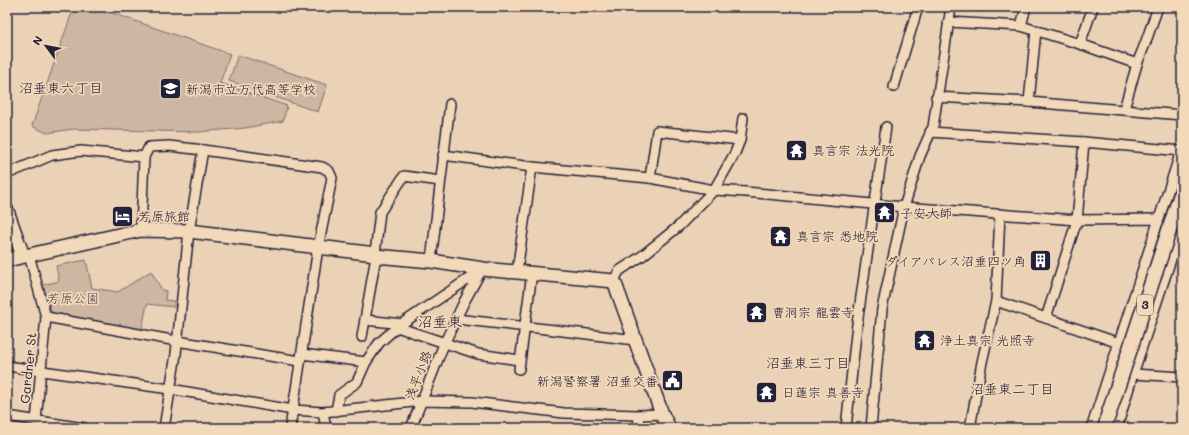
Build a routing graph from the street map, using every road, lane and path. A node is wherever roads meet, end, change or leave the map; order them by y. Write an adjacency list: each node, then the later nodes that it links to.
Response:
1 (918, 7): 11 (street)
2 (951, 7): 6 (street)
3 (1026, 7): 7 (street)
4 (1093, 7): 9 (street)
5 (1158, 7): 10 (street)
6 (948, 22): 7 (street); 12 (street)
7 (1022, 26): 8 (street)
8 (1036, 30): 9 (street); 13 (street)
9 (1080, 44): 10 (street)
10 (1137, 64): 15 (street)
11 (894, 87)
12 (936, 98): 13 (street); 19 (street)
13 (1029, 102): 15 (street)
14 (450, 104): 24 (street)
15 (1124, 109): 16 (street)
16 (1182, 115)
17 (743, 118): 20 (street)
18 (886, 127): 32 (street)
19 (930, 132): 21 (street); 33 (street)
20 (740, 140): 28 (street); 30 (street)
21 (1084, 142): 23 (street); 37 (street)
22 (203, 150): 25 (street); 40 (street); 41 (street)
23 (1182, 151): 36 (street)
24 (443, 155): 26 (street); 29 (street)
25 (144, 157): 27 (street); 39 (street)
26 (532, 166): 28 (street); 47 (street)
27 (7, 174)
28 (650, 178): 30 (street)
29 (440, 182): 42 (street); 45 (street)
30 (714, 190): 32 (street); 49 (street)
31 (1182, 191): 77 (main road, 3, bridge)
32 (875, 205): 33 (street); 85 (street)
33 (904, 208): 35 (street); 86 (street)
34 (7, 211): 43 (street)
35 (1000, 214): 37 (street); 50 (street)
36 (1160, 219): 37 (street); 38 (street); 60 (street)
37 (1076, 220): 52 (street)
38 (1182, 227): 66 (street)
39 (141, 230): 40 (street); 43 (street)
40 (189, 231): 41 (street); 59 (street)
41 (318, 248): 42 (street); 62 (street)
42 (375, 255): 45 (street); 53 (street)
43 (26, 256): 44 (street); 51 (street)
44 (7, 260)
45 (431, 261): 46 (street)
46 (483, 269): 47 (street); 54 (street, 浅平小路); 55 (street)
47 (517, 271): 48 (street)
48 (532, 273): 49 (street); 56 (street)
49 (614, 281): 58 (street)
50 (996, 301): 52 (street); 87 (street)
51 (46, 317): 59 (street); 65 (street, Gardner St)
52 (1046, 318): 60 (street)
53 (365, 320): 55 (street); 57 (street)
54 (456, 320): 56 (street); 61 (street, 浅平小路)
55 (400, 326): 61 (street); 63 (street)
56 (524, 328): 58 (street); 61 (street)
57 (362, 337)
58 (634, 340): 73 (street)
59 (177, 341): 62 (street); 68 (street)
60 (1119, 343): 88 (street)
61 (444, 344): 69 (street, 浅平小路)
62 (301, 357): 63 (street); 70 (street)
63 (366, 362): 71 (street)
64 (7, 366): 65 (street)
65 (41, 372): 68 (street); 76 (street, Gardner St)
66 (1133, 374): 67 (street); 77 (street)
67 (1182, 377)
68 (170, 389): 70 (street); 79 (street)
69 (422, 401): 71 (street); 74 (street); 82 (street, 浅平小路)
70 (293, 410): 72 (street); 80 (street)
71 (336, 411): 72 (street)
72 (323, 412): 81 (street)
73 (662, 414): 74 (street); 84 (street)
74 (639, 415): 83 (street)
75 (7, 416): 76 (street)
76 (36, 421): 78 (street)
77 (1112, 423)
78 (84, 428)
79 (164, 428)
80 (290, 428)
81 (326, 428)
82 (411, 428)
83 (638, 428)
84 (669, 428)
85 (846, 428)
86 (871, 428)
87 (970, 428)
88 (1093, 428)

